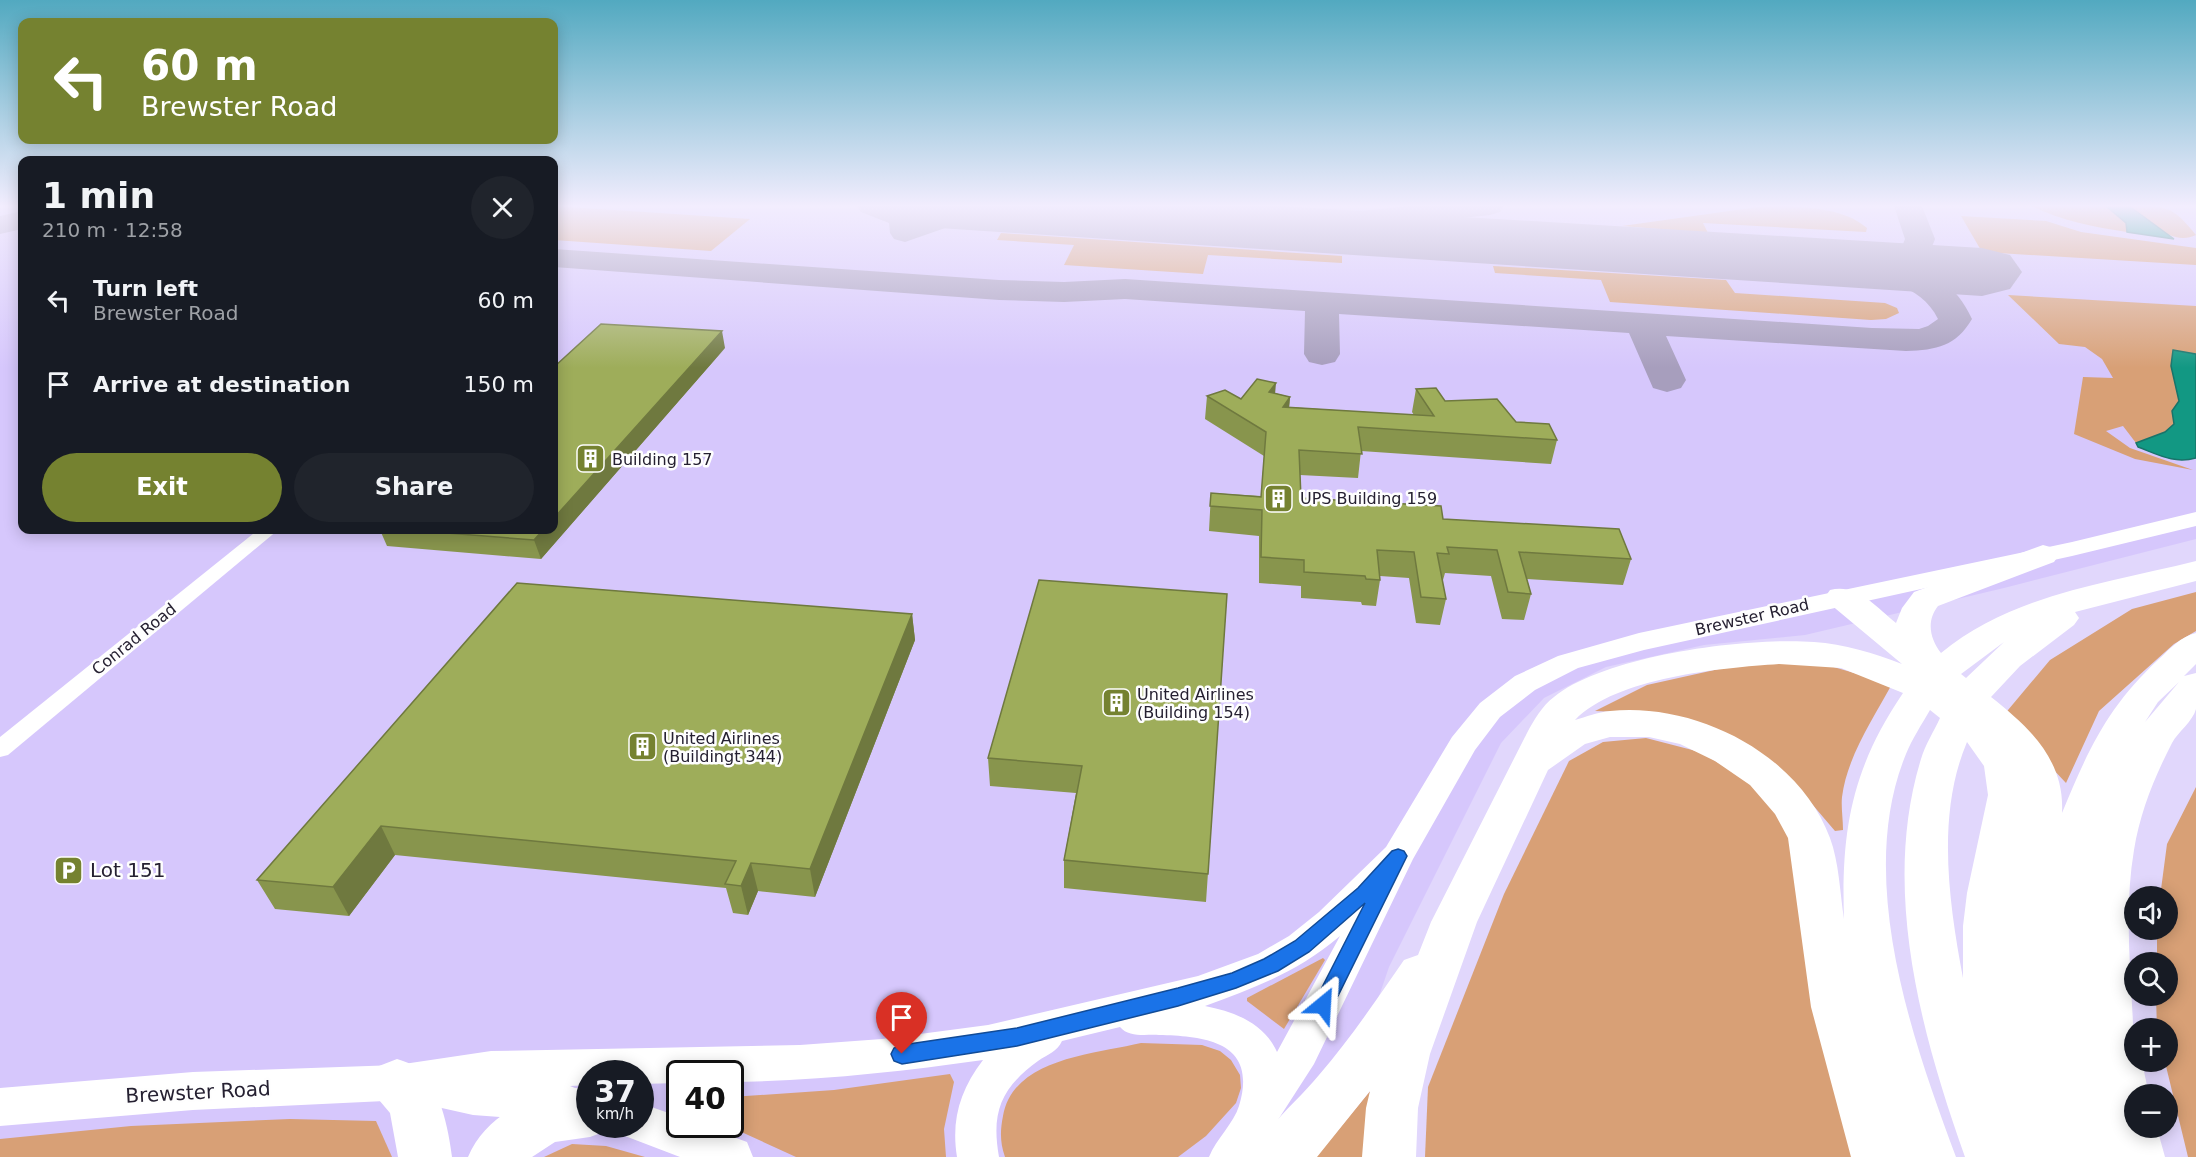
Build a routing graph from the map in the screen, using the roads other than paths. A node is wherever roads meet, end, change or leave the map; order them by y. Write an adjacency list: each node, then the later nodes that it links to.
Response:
1 (2196, 519): 3 (street, Brewster Road)
2 (264, 534): 11 (street, Conrad Road)
3 (2043, 555): 5 (street, Brewster Road); 8 (highway)
4 (2196, 571): 7 (highway)
5 (1842, 597): 8 (highway); 14 (street, Brewster Road)
6 (2196, 644): 34 (highway)
7 (1984, 658): 30 (highway); 31 (highway)
8 (1946, 681): 33 (highway)
9 (2196, 685): 12 (highway)
10 (2196, 719): 12 (highway)
11 (0, 749)
12 (2143, 761): 35 (highway)
13 (1524, 778): 15 (highway); 29 (highway); 32 (highway)
14 (1398, 856): 16 (street, Brewster Road); 22 (street, Brewster Road)
15 (1454, 922): 22 (highway); 28 (highway)
16 (1086, 1020): 17 (street, Brewster Road); 22 (street); 26 (street)
17 (397, 1083): 18 (street, Brewster Road); 19 (street, Brewster Road); 23 (highway)
18 (576, 1106)
19 (0, 1107)
20 (576, 1112): 24 (highway)
21 (654, 1127): 25 (street)
22 (1268, 1138): 27 (street, Brewster Road)
23 (425, 1157)
24 (495, 1157)
25 (732, 1157)
26 (978, 1157)
27 (1230, 1157)
28 (1389, 1157)
29 (1878, 1157)
30 (1929, 1157)
31 (1992, 1157)
32 (2023, 1157)
33 (2068, 1157)
34 (2092, 1157)
35 (2138, 1157)

